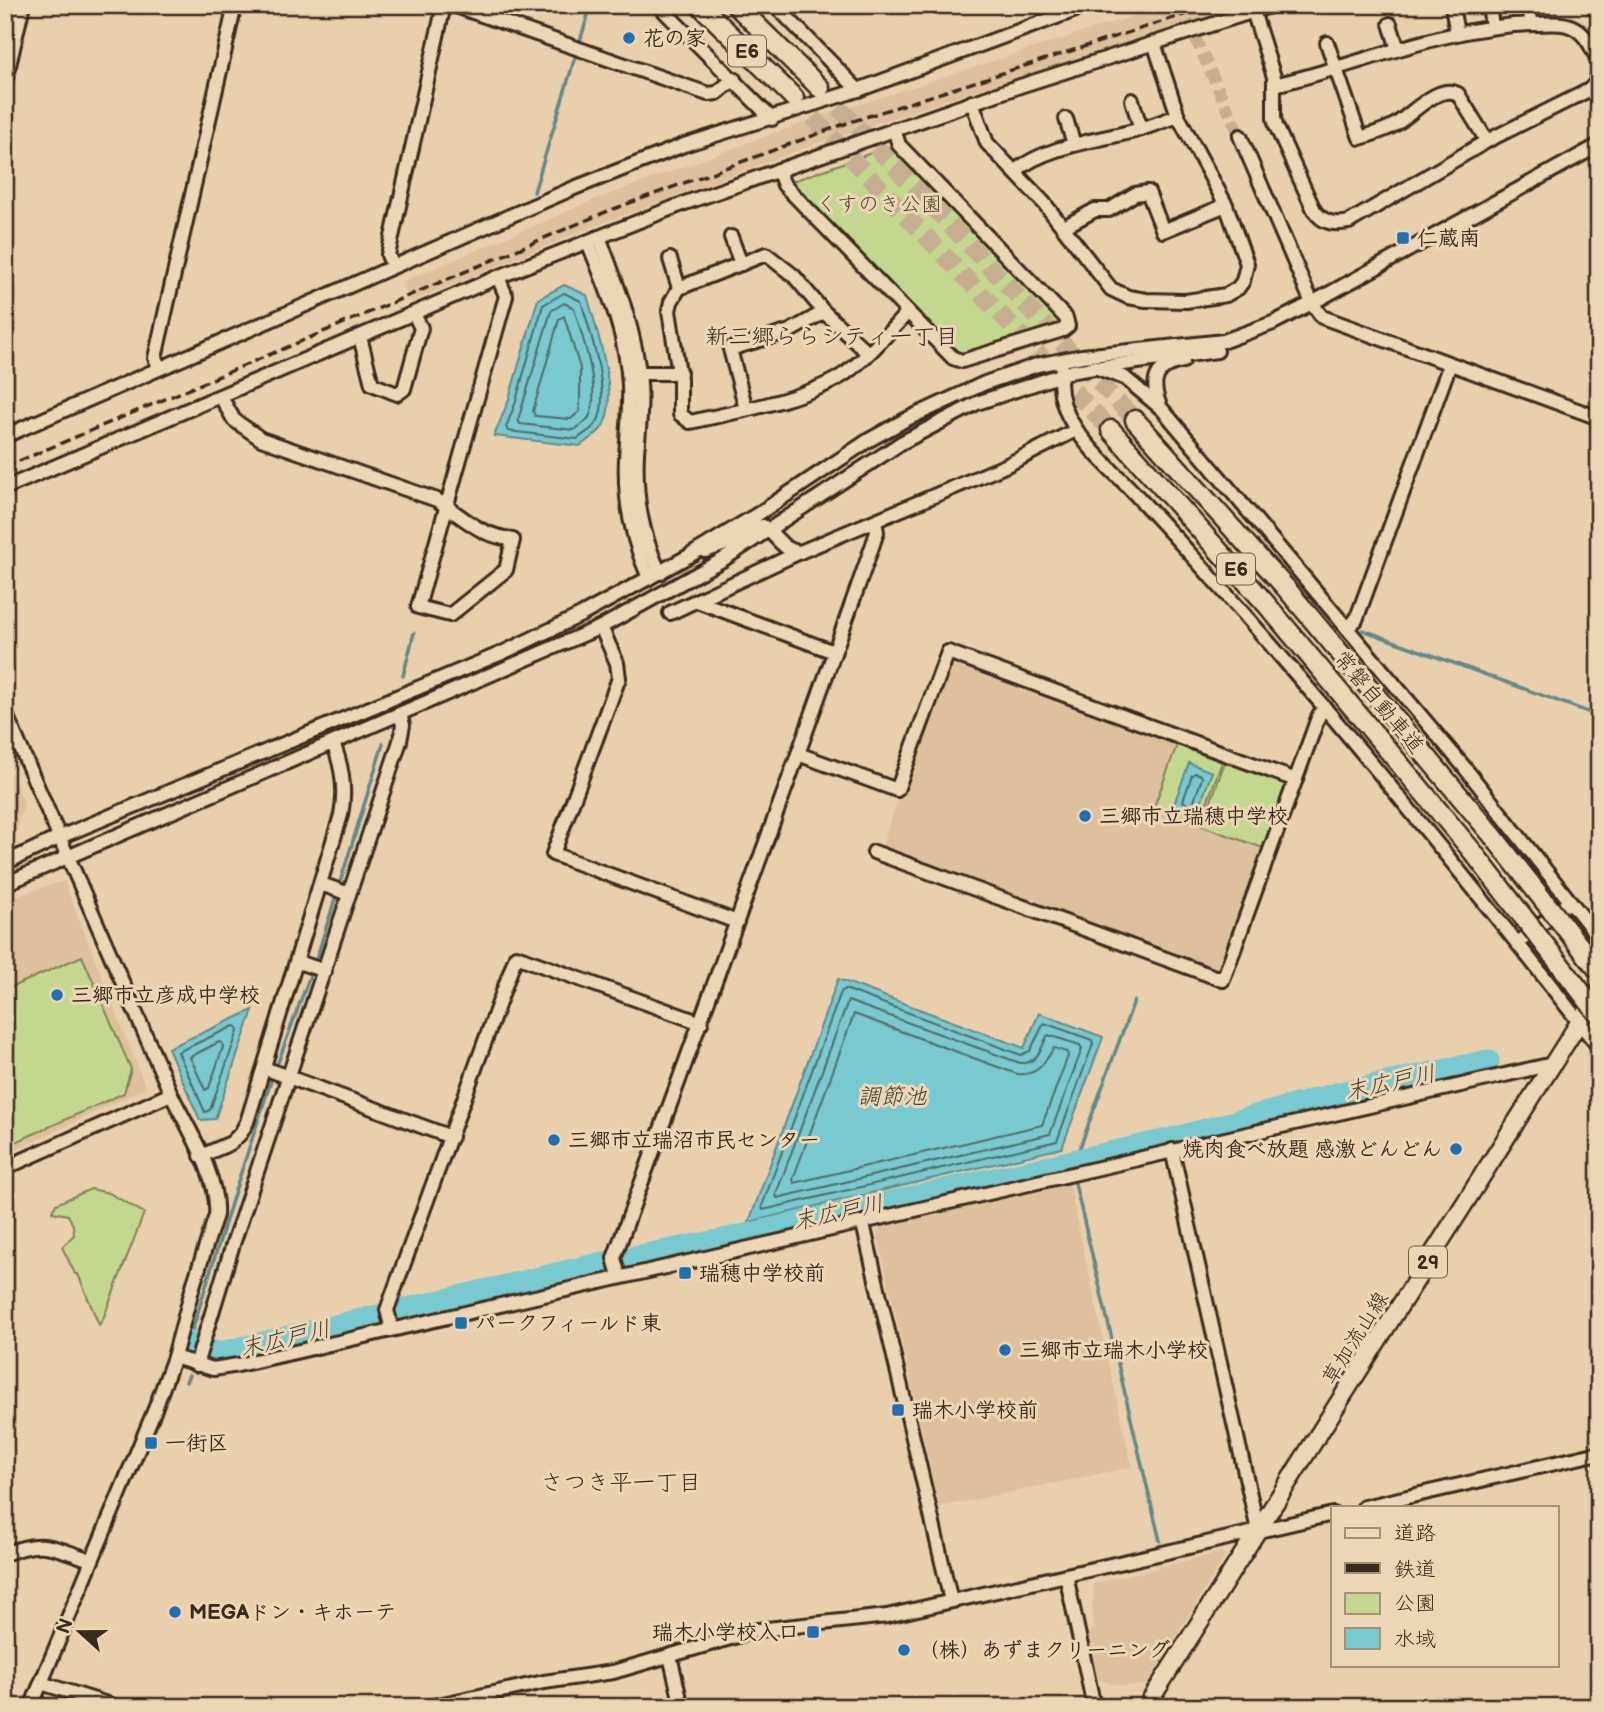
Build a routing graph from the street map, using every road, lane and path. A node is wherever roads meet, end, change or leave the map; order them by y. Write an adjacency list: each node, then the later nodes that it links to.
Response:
1 (23, 5): 26 (street)
2 (235, 5): 64 (street)
3 (444, 5): 50 (street)
4 (453, 5): 25 (street)
5 (658, 5): 25 (street)
6 (700, 5): 30 (highway, E6)
7 (736, 5): 28 (highway, E6)
8 (775, 5): 29 (street)
9 (1273, 5): 14 (street)
10 (1489, 5): 17 (street)
11 (1530, 5): 16 (street)
12 (1085, 6): 29 (street)
13 (1451, 7): 18 (street)
14 (1253, 11): 19 (street); 27 (street)
15 (1390, 24): 21 (street)
16 (1531, 24): 17 (street); 22 (street)
17 (1492, 26): 18 (street)
18 (1457, 33): 21 (street)
19 (1154, 43): 32 (street); 33 (street)
20 (1327, 43): 23 (street)
21 (1398, 49): 23 (street)
22 (1599, 65)
23 (1336, 68): 27 (street); 39 (street)
24 (1599, 73): 39 (street)
25 (734, 79): 34 (street)
26 (5, 83)
27 (1274, 85): 39 (street)
28 (820, 89)
29 (859, 90): 34 (street)
30 (794, 98)
31 (1132, 100): 36 (street)
32 (972, 102): 37 (street); 43 (street)
33 (1178, 116): 36 (street); 44 (street)
34 (772, 119): 50 (street)
35 (1066, 119): 40 (street)
36 (1141, 129): 40 (street)
37 (894, 130): 42 (street); 55 (street)
38 (1240, 136): 53 (street)
39 (1487, 141)
40 (1074, 144): 43 (street)
41 (1599, 145): 53 (street)
42 (778, 170): 47 (street); 55 (street)
43 (1015, 172): 45 (street)
44 (1226, 205): 45 (street); 45 (street)
45 (1063, 227)
46 (731, 237): 49 (street)
47 (594, 240): 51 (street); 65 (street); 82 (street)
48 (670, 259): 52 (street)
49 (741, 264): 52 (street); 54 (street)
50 (393, 266): 64 (street)
51 (498, 277): 56 (street); 77 (street)
52 (679, 288): 66 (street)
53 (1312, 303): 57 (street); 62 (street)
54 (824, 312): 59 (street); 69 (street)
55 (908, 312): 59 (street)
56 (414, 314): 58 (street); 58 (street)
57 (1273, 323): 60 (street); 61 (street)
58 (360, 337): 68 (street)
59 (868, 353): 69 (street)
60 (1202, 354): 63 (street); 70 (street)
61 (1064, 360): 63 (street); 67 (street); 81 (street)
62 (1450, 364): 71 (street); 86 (street)
63 (1094, 367): 67 (street); 70 (street)
64 (160, 368): 75 (street)
65 (639, 373): 66 (street); 82 (street)
66 (680, 373): 69 (street)
67 (1061, 375): 73 (street); 79 (street)
68 (221, 397): 76 (street); 77 (street)
69 (746, 409)
70 (1162, 409): 86 (street)
71 (1599, 418)
72 (1135, 420): 107 (highway, 常磐自動車道 / E6, bridge)
73 (1076, 430): 78 (street); 88 (street)
74 (1111, 430): 109 (highway, 常磐自動車道 / E6, bridge)
75 (5, 436)
76 (5, 488)
77 (446, 505): 77 (street)
78 (875, 521): 80 (street); 87 (street)
79 (769, 530): 80 (street); 81 (street); 85 (street)
80 (800, 552): 83 (street)
81 (689, 556): 82 (street)
82 (654, 576): 94 (street)
83 (697, 601): 84 (street); 87 (street)
84 (670, 613)
85 (601, 627): 90 (street); 102 (street)
86 (1347, 628): 101 (street)
87 (834, 652): 92 (street)
88 (1325, 708): 93 (street); 104 (street)
89 (5, 712): 94 (street)
90 (400, 714): 91 (street); 100 (street)
91 (333, 743): 96 (street); 99 (street)
92 (798, 754): 93 (street); 102 (street)
93 (1296, 780): 95 (street)
94 (60, 837): 96 (street); 97 (street)
95 (874, 852)
96 (68, 856): 98 (street); 116 (street)
97 (5, 863)
98 (5, 884)
99 (326, 886): 100 (street); 105 (street)
100 (349, 894): 106 (street)
101 (1570, 901): 103 (street); 104 (street)
102 (737, 922): 110 (street)
103 (1599, 938)
104 (1518, 943): 111 (street)
105 (302, 963): 106 (street); 114 (street)
106 (325, 971): 115 (street)
107 (1599, 971)
108 (1599, 991): 111 (main road, 草加流山線 / 29)
109 (1599, 1015)
110 (701, 1023): 117 (street); 122 (street)
111 (1579, 1023): 112 (street); 113 (main road, 草加流山線 / 29)
112 (1597, 1040)
113 (1553, 1064): 118 (street); 129 (main road, 草加流山線 / 29)
114 (267, 1069): 115 (street); 119 (street)
115 (290, 1077): 117 (street); 125 (street)
116 (172, 1094): 119 (street); 120 (street)
117 (452, 1137): 123 (street)
118 (1172, 1150): 121 (street); 129 (street)
119 (201, 1156): 124 (street)
120 (5, 1168)
121 (863, 1223): 122 (street); 133 (street)
122 (617, 1267): 123 (street)
123 (390, 1321): 125 (street)
124 (174, 1357): 125 (street); 131 (street)
125 (196, 1365)
126 (1599, 1453): 127 (street)
127 (1368, 1506)
128 (1331, 1514): 129 (street)
129 (1257, 1531): 132 (street); 141 (main road, 草加流山線 / 29)
130 (5, 1554): 131 (street)
131 (91, 1560): 135 (street)
132 (1066, 1575): 133 (street); 140 (street)
133 (951, 1601): 134 (street)
134 (670, 1656): 138 (street); 139 (street)
135 (41, 1683): 136 (street); 137 (street)
136 (31, 1707)
137 (117, 1707)
138 (429, 1707)
139 (682, 1707)
140 (1094, 1707)
141 (1146, 1707)

